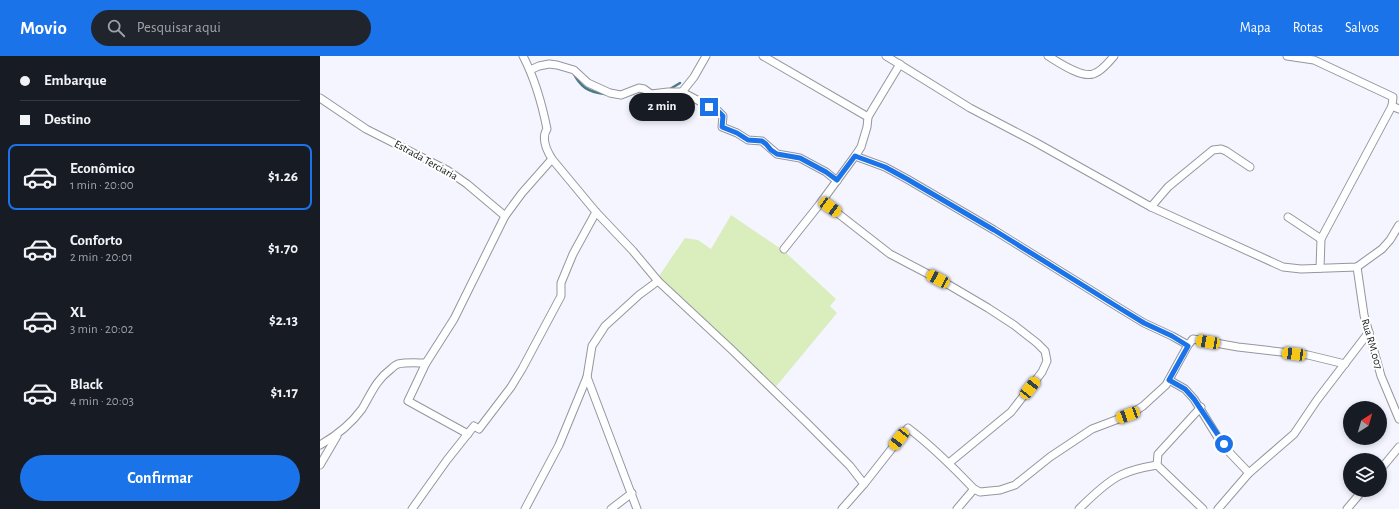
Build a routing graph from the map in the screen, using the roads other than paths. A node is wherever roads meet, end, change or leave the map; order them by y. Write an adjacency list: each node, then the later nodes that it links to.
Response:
1 (523, 56): 9 (street)
2 (706, 56): 10 (street)
3 (763, 56): 13 (street)
4 (886, 56): 8 (street)
5 (1048, 56): 6 (street)
6 (1114, 56)
7 (1287, 56): 12 (street)
8 (900, 64): 13 (street); 19 (street)
9 (530, 70): 10 (street); 15 (street)
10 (682, 92): 17 (street)
11 (320, 98): 21 (street, Estrada Terciaria)
12 (1396, 107): 24 (street)
13 (868, 117): 14 (street)
14 (855, 156): 17 (street); 30 (street)
15 (552, 159): 20 (street); 21 (street)
16 (1250, 167): 19 (street)
17 (837, 180): 18 (street)
18 (822, 201): 25 (street); 42 (street)
19 (1151, 207): 27 (street)
20 (596, 212): 28 (street); 37 (street)
21 (505, 216): 31 (street)
22 (1288, 218): 24 (street)
23 (1399, 225): 26 (street)
24 (1321, 239): 27 (street)
25 (784, 249)
26 (1357, 267): 27 (street); 29 (street, Rua RM.007)
27 (1320, 268)
28 (658, 281): 33 (street); 46 (street)
29 (1369, 332): 32 (street); 36 (street, Rua RM.007)
30 (1188, 346): 32 (street); 34 (street)
31 (426, 363): 37 (street); 38 (street)
32 (1345, 364): 45 (street)
33 (587, 377): 48 (street); 51 (street)
34 (1169, 380): 35 (street); 47 (street)
35 (1200, 407): 44 (street); 45 (street)
36 (1399, 419)
37 (468, 434): 50 (street)
38 (337, 436): 39 (street); 43 (street)
39 (320, 445)
40 (1399, 447): 41 (street)
41 (1387, 462)
42 (949, 463): 46 (street); 47 (street)
43 (320, 465)
44 (1157, 465): 56 (street); 57 (street)
45 (1249, 473): 58 (street)
46 (864, 484): 54 (street)
47 (974, 489): 55 (street)
48 (632, 492): 52 (street); 53 (street)
49 (1357, 497): 59 (street)
50 (412, 509)
51 (525, 509)
52 (611, 509)
53 (637, 509)
54 (842, 509)
55 (957, 509)
56 (1079, 509)
57 (1203, 509)
58 (1218, 509)
59 (1347, 509)

